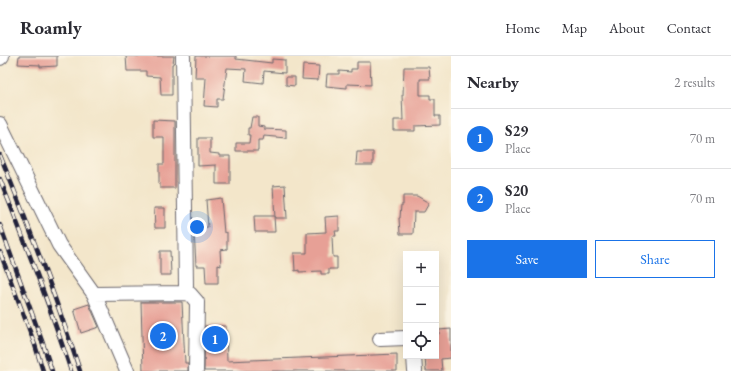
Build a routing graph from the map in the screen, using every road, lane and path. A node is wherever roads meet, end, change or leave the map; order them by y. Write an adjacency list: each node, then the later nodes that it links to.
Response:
1 (183, 56): 3 (street)
2 (0, 124): 4 (street)
3 (186, 286)
4 (94, 294): 8 (street); 9 (street)
5 (403, 338): 6 (street)
6 (380, 339)
7 (414, 359): 10 (street)
8 (127, 371)
9 (196, 371)
10 (415, 371)

